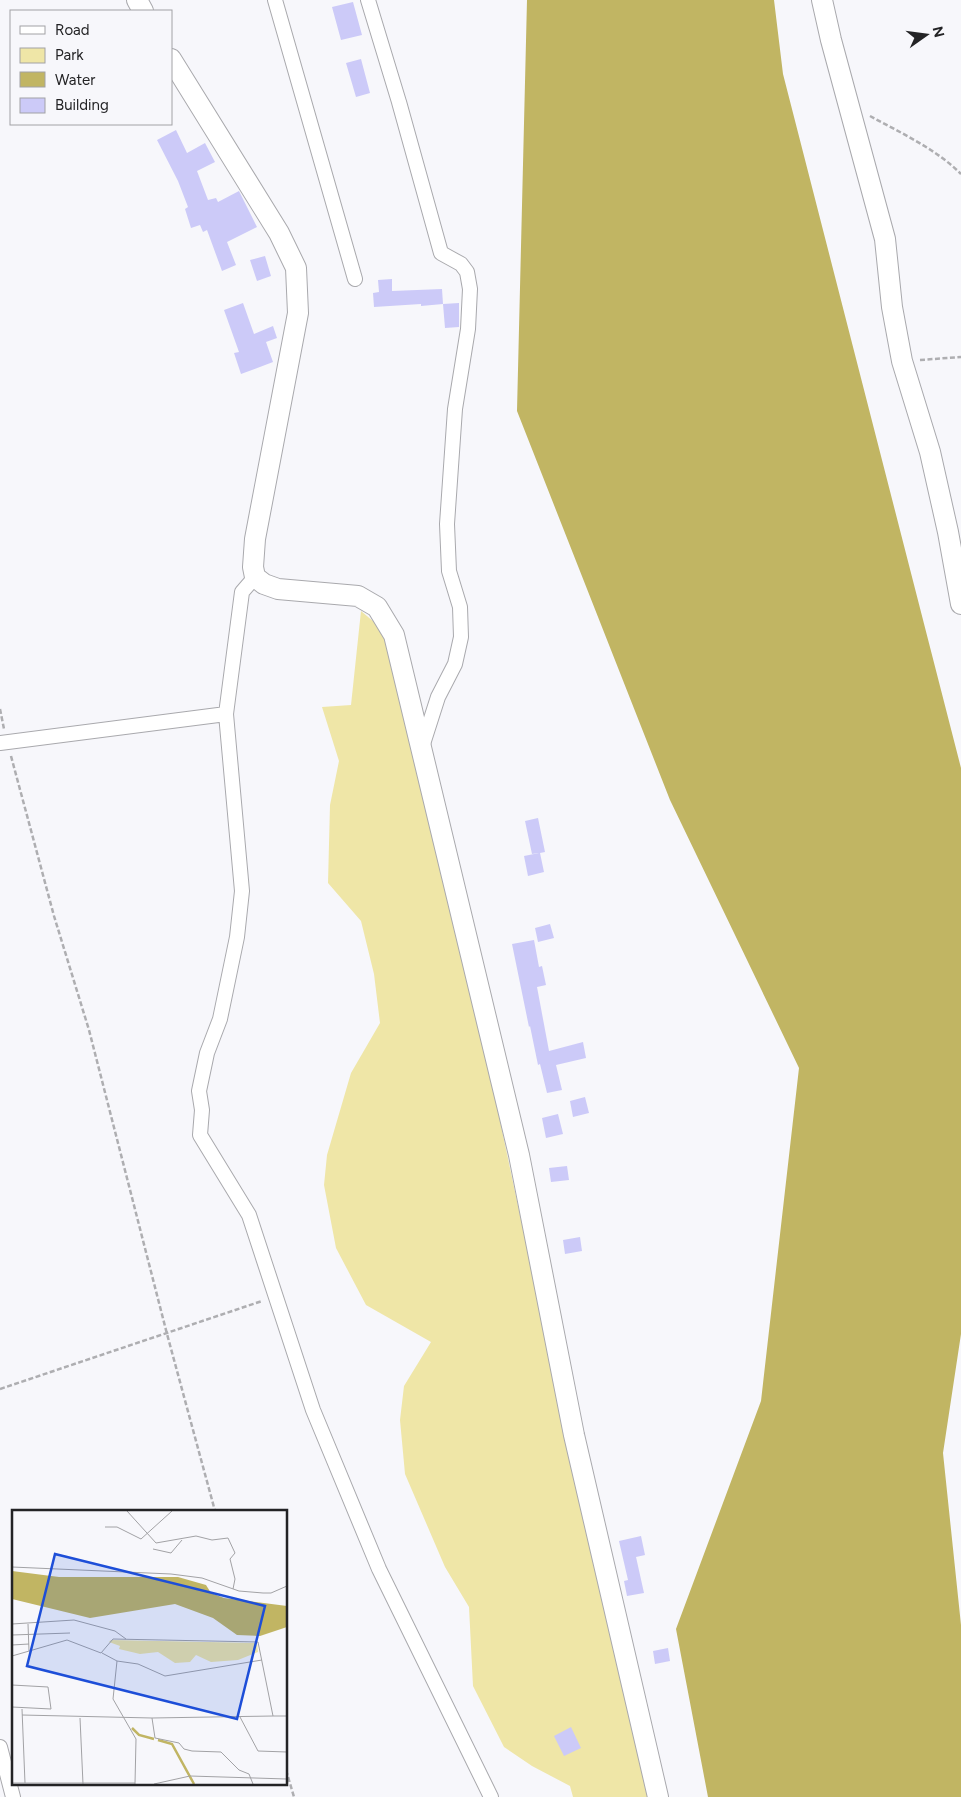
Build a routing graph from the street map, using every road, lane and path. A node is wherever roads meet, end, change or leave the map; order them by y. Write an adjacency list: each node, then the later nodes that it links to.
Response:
1 (275, 0): 7 (street)
2 (368, 0): 15 (street)
3 (822, 0): 5 (main road)
4 (172, 61): 10 (main road)
5 (849, 106): 6 (path); 9 (main road)
6 (961, 174)
7 (355, 279)
8 (961, 356): 9 (path)
9 (902, 361): 11 (main road)
10 (255, 577): 13 (street); 15 (main road)
11 (961, 604)
12 (0, 709): 14 (path)
13 (226, 714): 14 (street); 16 (street)
14 (4, 742): 17 (path)
15 (421, 748): 25 (main road)
16 (276, 1297): 17 (path); 24 (street)
17 (166, 1334): 18 (path); 19 (path)
18 (0, 1389)
19 (215, 1510)
20 (0, 1747): 22 (street)
21 (288, 1777): 23 (path)
22 (13, 1797)
23 (294, 1797)
24 (491, 1797)
25 (658, 1797)

